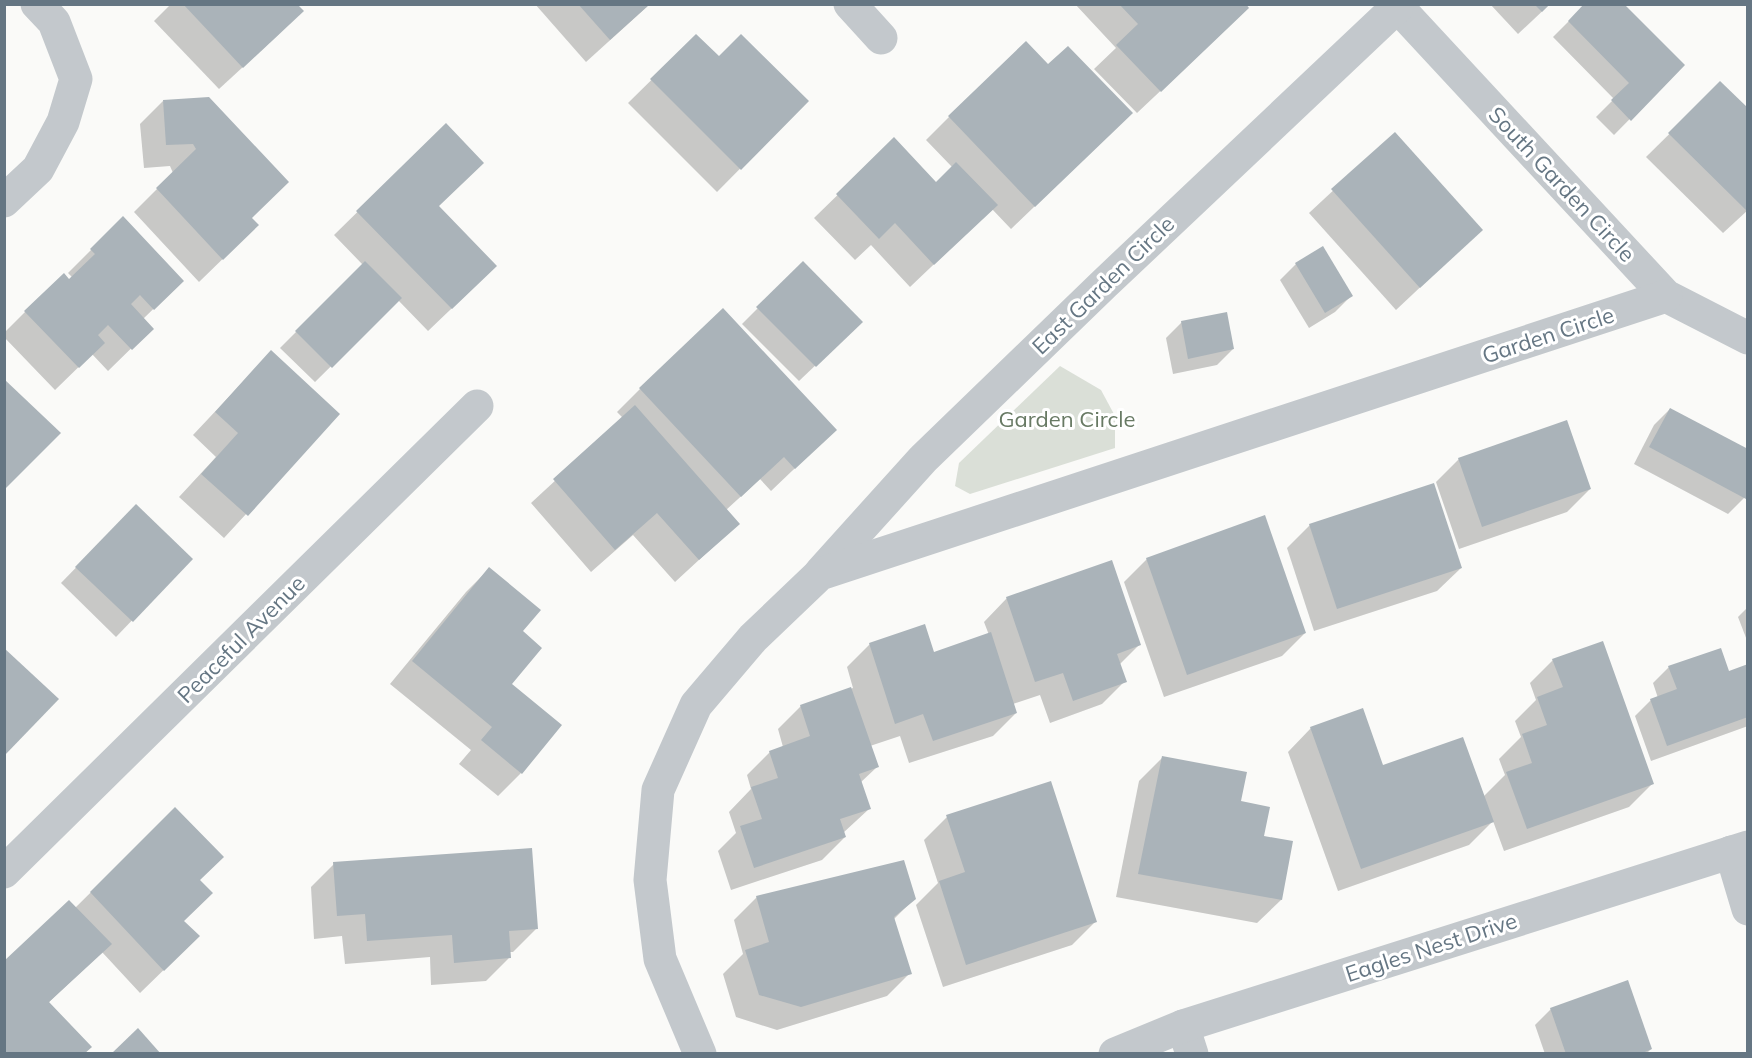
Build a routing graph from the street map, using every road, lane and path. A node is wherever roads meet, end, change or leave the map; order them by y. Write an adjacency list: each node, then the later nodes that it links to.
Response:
1 (37, 4): 5 (street)
2 (850, 4): 4 (street)
3 (1396, 6): 6 (street, South Garden Circle); 9 (street, East Garden Circle)
4 (881, 38)
5 (4, 201)
6 (1666, 296): 7 (street, South Garden Circle); 9 (street, Garden Circle)
7 (1748, 338)
8 (477, 406): 11 (street, Peaceful Avenue)
9 (820, 574): 14 (street, Garden Circle)
10 (1739, 849): 12 (street); 13 (street, Eagles Nest Drive)
11 (4, 872)
12 (1748, 909)
13 (1187, 1040): 15 (street, Eagles Nest Drive)
14 (699, 1053)
15 (1116, 1053)

